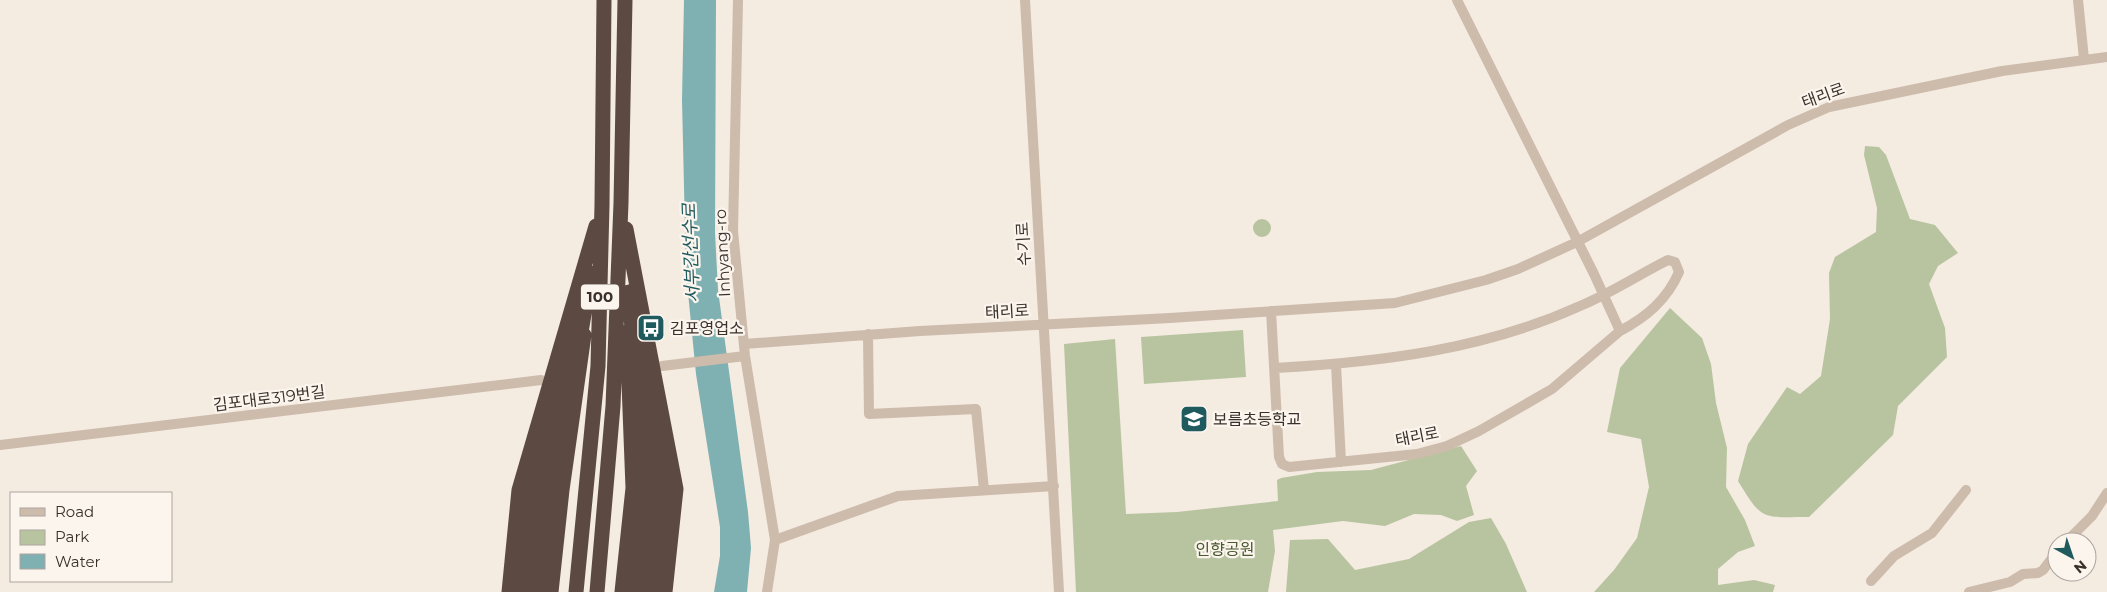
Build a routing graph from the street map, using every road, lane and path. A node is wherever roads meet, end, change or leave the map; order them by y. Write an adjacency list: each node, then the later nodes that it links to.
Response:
1 (604, 0): 10 (highway, 100)
2 (625, 0): 9 (highway, 100)
3 (738, 0): 17 (street, Inhyang-ro)
4 (1025, 0): 14 (street, 수기로)
5 (1457, 0): 11 (street)
6 (2078, 0): 8 (street)
7 (2107, 57): 8 (street, 태리로)
8 (2084, 59): 11 (street, 태리로)
9 (621, 203): 42 (highway, 100); 43 (highway); 44 (highway); 45 (highway); 46 (highway); 47 (highway); 48 (highway); 49 (highway); 50 (highway)
10 (602, 205): 33 (highway); 34 (highway); 35 (highway); 36 (highway); 37 (highway); 38 (highway); 39 (highway); 40 (highway); 41 (highway, 100)
11 (1577, 242): 12 (street); 13 (street, 태리로)
12 (1604, 296): 15 (street); 15 (street, 태리로); 19 (street, 태리로)
13 (1271, 311): 14 (street, 태리로); 21 (street, 태리로)
14 (1043, 324): 16 (street, 태리로); 25 (street, 수기로)
15 (1620, 331): 24 (street, 태리로)
16 (868, 334): 17 (street, 태리로); 26 (street)
17 (744, 344): 18 (street, Inhyang-ro)
18 (745, 356): 20 (street); 30 (street, Inhyang-ro)
19 (1336, 365): 21 (street, 태리로); 24 (street)
20 (662, 366)
21 (1275, 368): 24 (street, 태리로)
22 (541, 380): 23 (street, 김포대로319번길)
23 (0, 445)
24 (1341, 462)
25 (1054, 486): 26 (street); 52 (street, 수기로)
26 (984, 490): 30 (street)
27 (1966, 490): 32 (street)
28 (2107, 493): 29 (street)
29 (2076, 532)
30 (774, 540): 51 (street, Inhyang-ro)
31 (2047, 565): 53 (street)
32 (1871, 581)
33 (509, 592)
34 (516, 592)
35 (523, 592)
36 (530, 592)
37 (537, 592)
38 (544, 592)
39 (551, 592)
40 (557, 592)
41 (576, 592)
42 (597, 592)
43 (616, 592)
44 (622, 592)
45 (629, 592)
46 (637, 592)
47 (644, 592)
48 (651, 592)
49 (658, 592)
50 (665, 592)
51 (767, 592)
52 (1060, 592)
53 (1970, 592)

